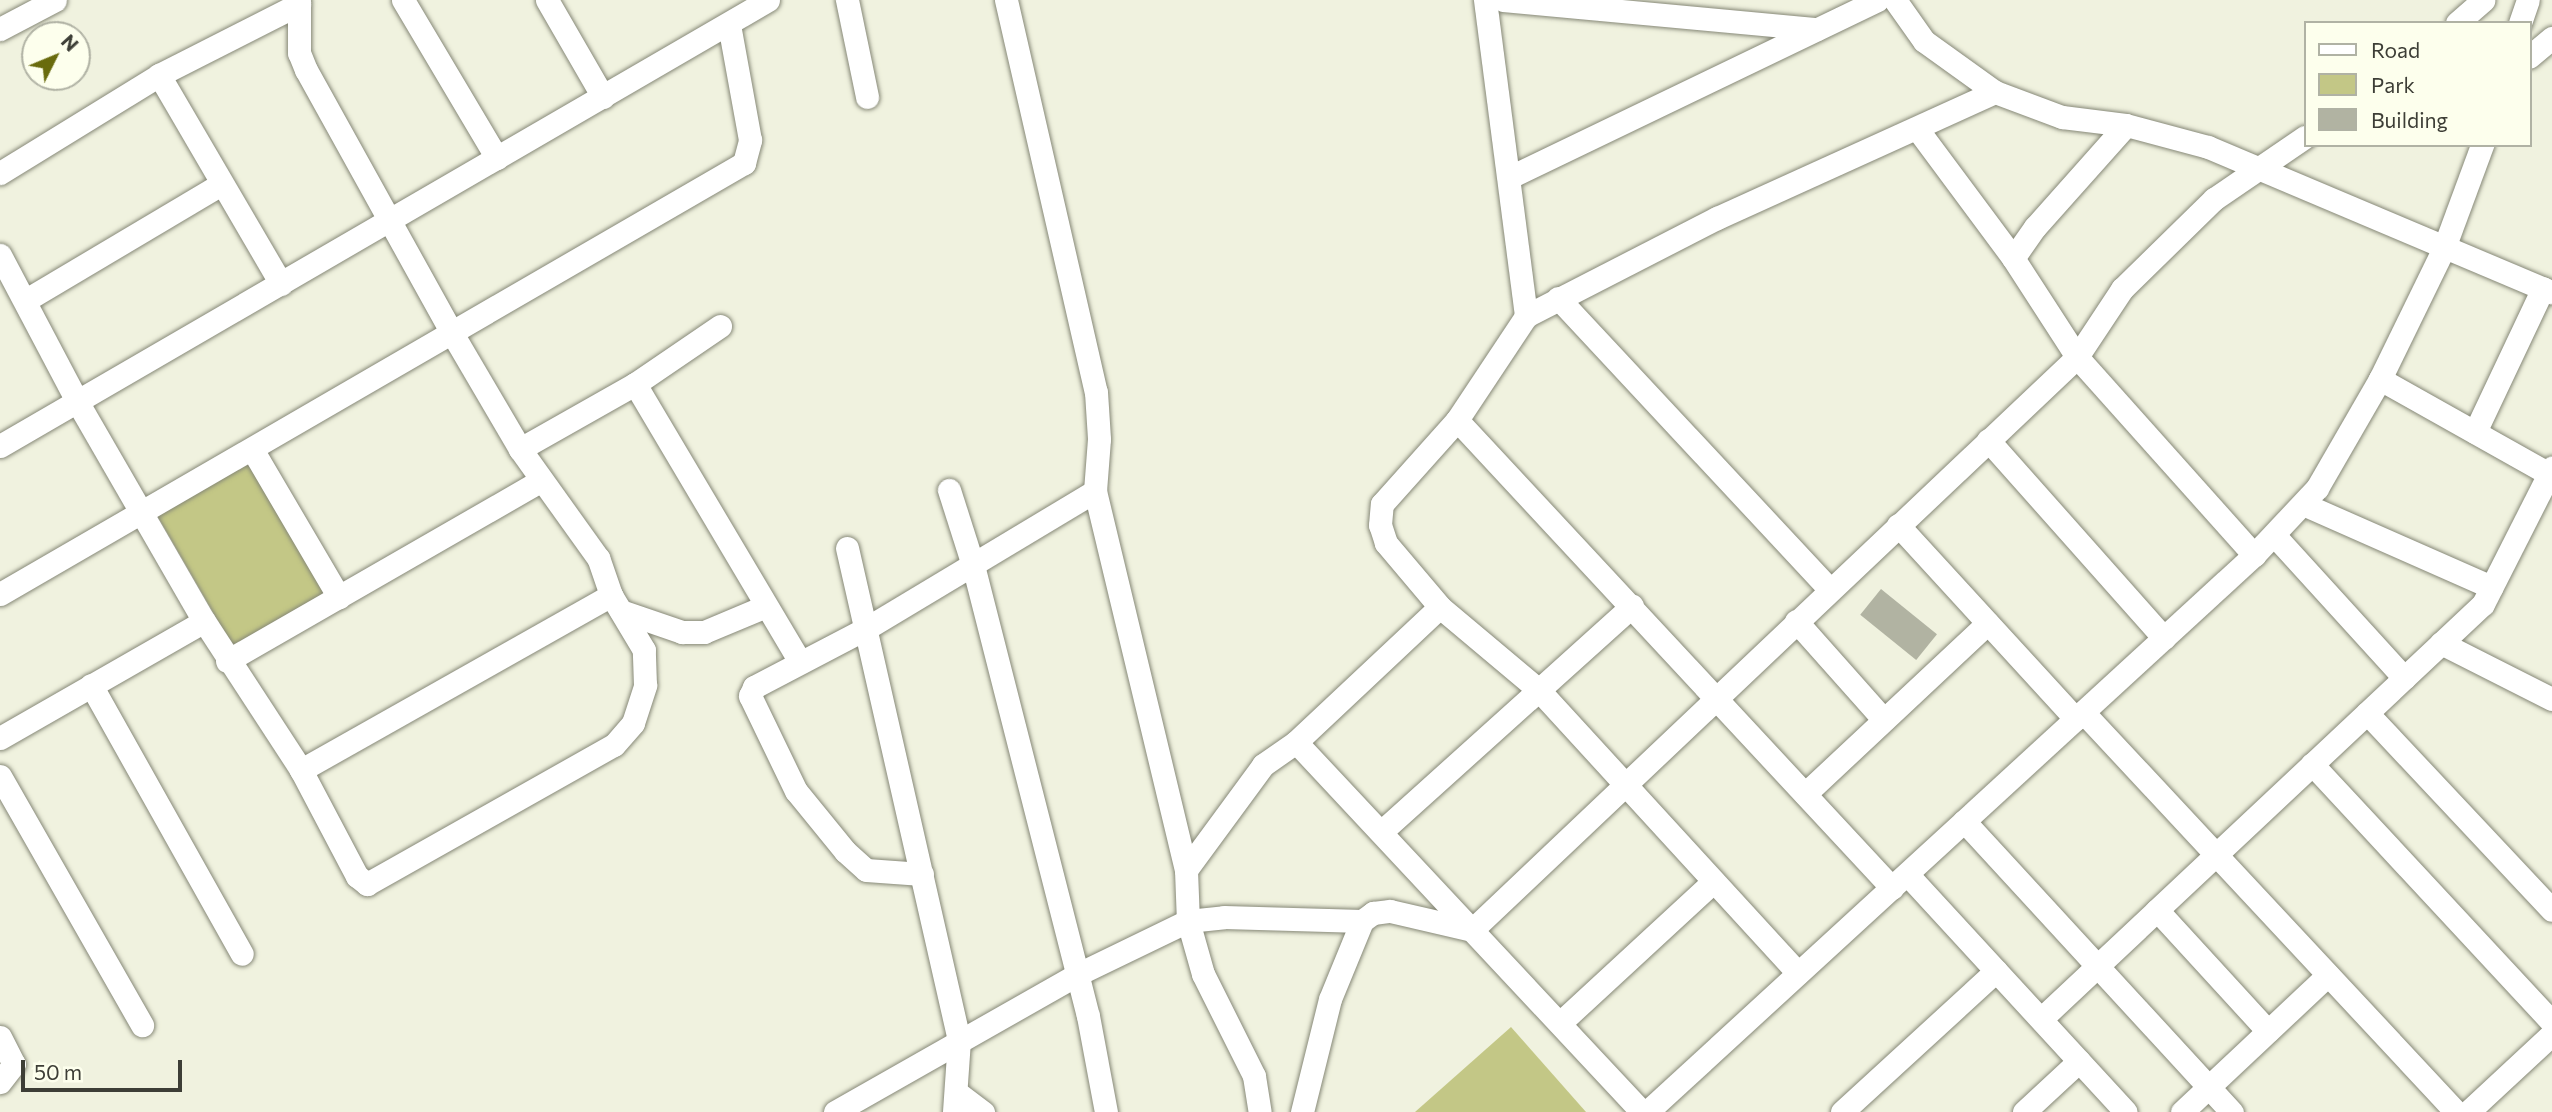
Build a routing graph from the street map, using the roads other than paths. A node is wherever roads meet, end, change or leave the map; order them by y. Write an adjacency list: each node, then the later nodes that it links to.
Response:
1 (54, 0): 17 (street)
2 (403, 0): 29 (street)
3 (547, 0): 24 (street)
4 (768, 0): 16 (street)
5 (847, 0): 23 (street)
6 (1006, 0): 58 (street)
7 (1485, 0): 32 (street)
8 (1503, 0): 18 (street)
9 (1877, 0): 18 (street)
10 (1895, 0): 22 (street)
11 (2483, 0): 14 (street)
12 (2528, 0): 15 (street)
13 (299, 2): 21 (street); 34 (street)
14 (2459, 21)
15 (2521, 21)
16 (729, 24): 24 (street); 44 (street)
17 (0, 29)
18 (1817, 29): 32 (street)
19 (2552, 38): 20 (street)
20 (2531, 55)
21 (159, 75): 31 (street); 33 (street)
22 (1996, 92): 25 (street); 26 (street)
23 (867, 96)
24 (603, 97): 29 (street)
25 (2126, 125): 30 (street); 37 (street)
26 (1918, 130): 37 (street); 40 (street)
27 (2304, 138): 30 (street)
28 (2481, 147): 35 (street)
29 (497, 158): 34 (street)
30 (2261, 168): 35 (street); 45 (street)
31 (0, 173)
32 (1510, 177): 42 (street)
33 (221, 184): 38 (street); 41 (street)
34 (393, 222): 38 (street); 44 (street)
35 (2444, 248): 39 (street); 46 (street)
36 (0, 255): 41 (street)
37 (2013, 258): 45 (street)
38 (281, 285): 48 (street)
39 (2547, 290): 50 (street)
40 (1558, 298): 42 (street); 67 (street)
41 (26, 300): 48 (street)
42 (1526, 316): 49 (street)
43 (720, 327): 47 (street)
44 (453, 335): 53 (street); 54 (street)
45 (2077, 357): 51 (street); 64 (street)
46 (2380, 379): 50 (street); 59 (street)
47 (635, 384): 54 (street); 71 (street)
48 (78, 404): 52 (street); 60 (street)
49 (1457, 420): 72 (street); 73 (street)
50 (2475, 432): 55 (street)
51 (1988, 440): 61 (street); 78 (street)
52 (0, 446)
53 (252, 449): 60 (street); 69 (street)
54 (520, 449): 56 (street)
55 (2550, 471): 66 (street)
56 (542, 480): 69 (street); 70 (street)
57 (949, 490): 65 (street)
58 (1095, 491): 65 (street); 100 (street)
59 (2303, 504): 62 (street); 66 (street)
60 (142, 513): 68 (street); 74 (street)
61 (1898, 525): 67 (street); 76 (street)
62 (2275, 536): 64 (street); 82 (street)
63 (847, 548): 77 (street)
64 (2255, 555): 78 (street)
65 (973, 565): 77 (street); 114 (street)
66 (2491, 587): 79 (street)
67 (1829, 589): 75 (street)
68 (0, 594)
69 (339, 597): 80 (street)
70 (616, 603): 71 (street); 93 (street); 93 (street)
71 (766, 606): 81 (street)
72 (1632, 606): 84 (street); 85 (street)
73 (1440, 607): 84 (street); 91 (street)
74 (204, 621): 80 (street); 83 (street)
75 (1796, 621): 85 (street); 89 (street)
76 (1988, 623): 88 (street); 89 (street)
77 (867, 628): 81 (street); 101 (street)
78 (2164, 638): 88 (street)
79 (2441, 643): 82 (street); 86 (street)
80 (227, 661): 93 (street)
81 (800, 662): 101 (street)
82 (2404, 678): 87 (street)
83 (92, 685): 90 (street); 109 (street)
84 (1540, 691): 95 (street); 98 (street)
85 (1715, 696): 95 (street); 96 (street)
86 (2552, 699)
87 (2367, 713): 92 (street); 105 (street)
88 (2079, 715): 97 (street); 99 (street)
89 (1884, 720): 96 (street)
90 (0, 738)
91 (1296, 741): 98 (street); 100 (street)
92 (2312, 764): 99 (street); 116 (street)
93 (302, 770)
94 (0, 776): 118 (street)
95 (1624, 783): 102 (street); 108 (street)
96 (1805, 794): 103 (street)
97 (1964, 821): 103 (street); 110 (street)
98 (1381, 832): 108 (street)
99 (2216, 855): 104 (street); 113 (street)
100 (1186, 870): 106 (street)
101 (922, 874): 121 (street)
102 (1713, 881): 112 (street); 117 (street)
103 (1899, 881): 111 (street); 112 (street)
104 (2157, 910): 110 (street); 119 (street)
105 (2552, 910)
106 (1188, 921): 107 (street); 114 (street); 129 (street)
107 (1362, 921): 108 (street); 130 (street)
108 (1472, 930): 117 (street)
109 (242, 954)
110 (2097, 966): 115 (street); 124 (street)
111 (1996, 971): 115 (street); 132 (street)
112 (1798, 973): 131 (street)
113 (2328, 975): 119 (street); 137 (street)
114 (1074, 976): 121 (street); 128 (street)
115 (2041, 1019): 122 (street)
116 (2551, 1020): 138 (street)
117 (1560, 1023): 131 (street)
118 (142, 1025)
119 (2268, 1031): 124 (street)
120 (0, 1037): 123 (street)
121 (959, 1040): 125 (street); 126 (street)
122 (2080, 1061): 133 (street); 134 (street)
123 (0, 1082)
124 (2209, 1087): 135 (street); 136 (street)
125 (955, 1102): 127 (street)
126 (835, 1112)
127 (984, 1112)
128 (1106, 1112)
129 (1260, 1112)
130 (1302, 1112)
131 (1645, 1112)
132 (1842, 1112)
133 (2024, 1112)
134 (2126, 1112)
135 (2182, 1112)
136 (2232, 1112)
137 (2456, 1112)
138 (2468, 1112)

